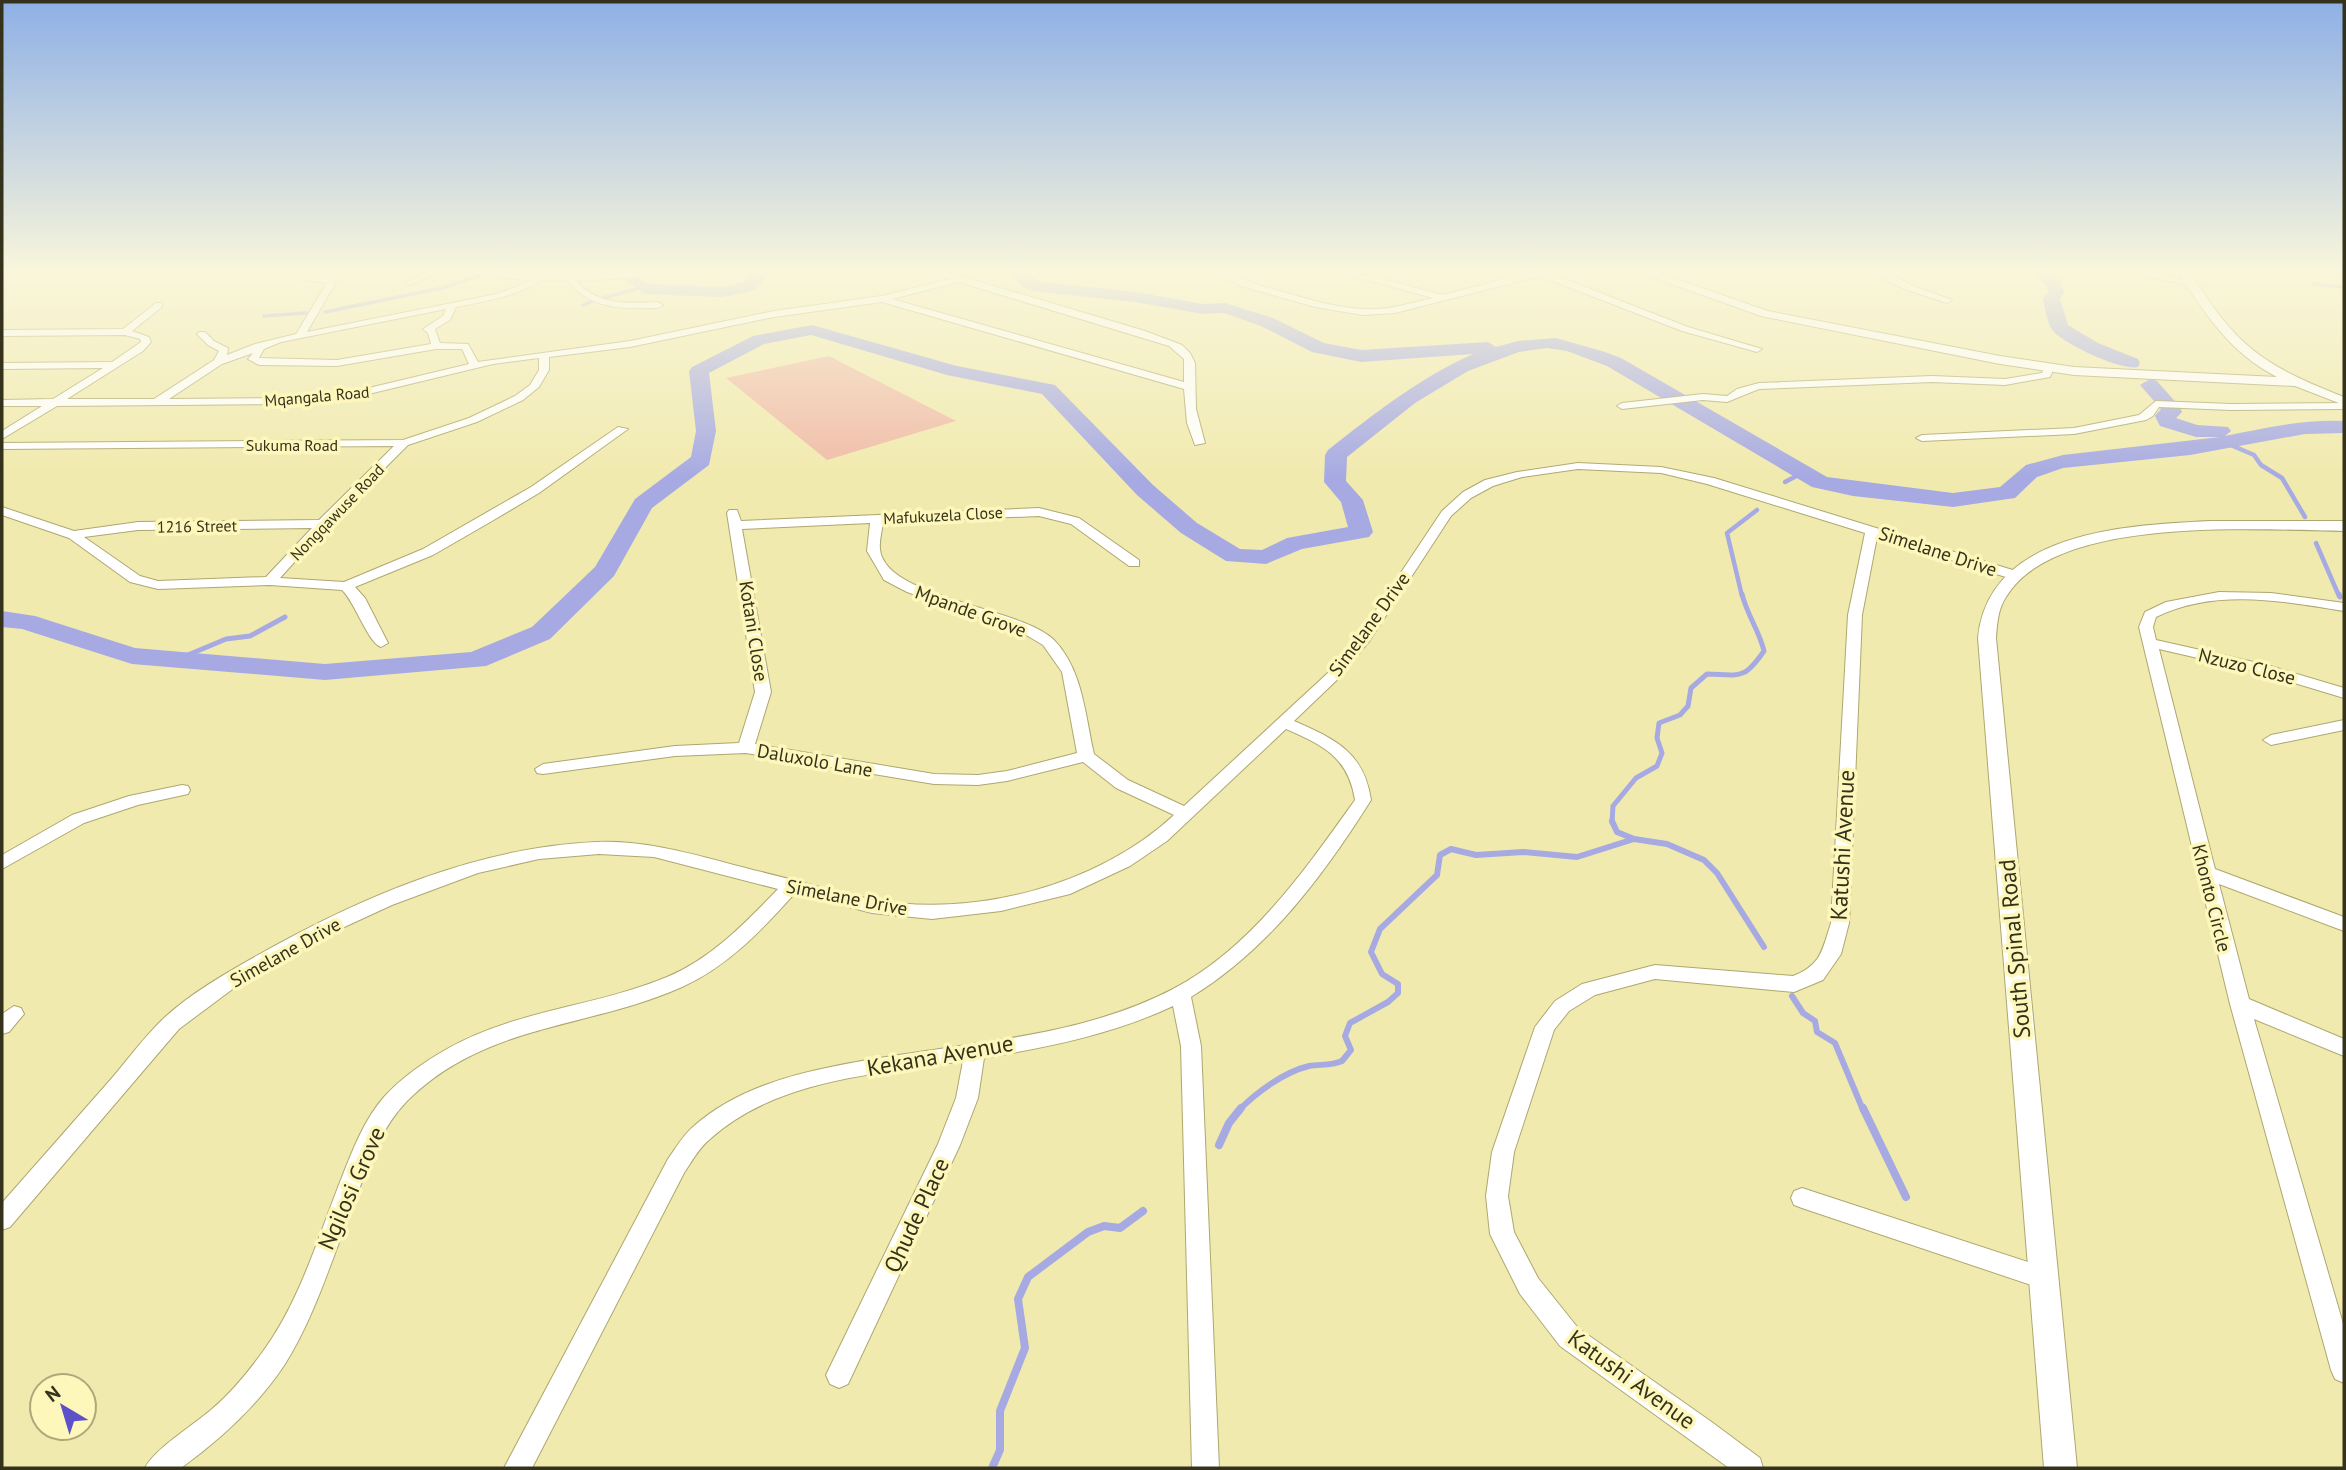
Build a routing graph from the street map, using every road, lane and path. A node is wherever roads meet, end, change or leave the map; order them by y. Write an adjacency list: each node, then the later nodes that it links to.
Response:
1 (145, 339): 16 (street)
2 (207, 339): 15 (street)
3 (286, 339): 11 (street)
4 (434, 339): 12 (street)
5 (656, 339): 14 (street, Mqangala Road)
6 (1020, 339): 21 (street)
7 (1154, 339): 21 (street)
8 (1720, 339): 13 (street)
9 (1890, 339): 19 (street)
10 (2231, 339): 20 (street)
11 (258, 346): 12 (street); 15 (street)
12 (436, 346): 17 (street)
13 (1757, 349)
14 (544, 355): 17 (street, Mqangala Road); 30 (street, Sukuma Road)
15 (218, 362): 22 (street)
16 (114, 365): 18 (street); 23 (street)
17 (475, 365): 22 (street, Mqangala Road)
18 (2, 366)
19 (2049, 368): 20 (street); 26 (street)
20 (2295, 382): 25 (street)
21 (1189, 387): 31 (street)
22 (158, 401): 23 (street, Mqangala Road)
23 (57, 402): 24 (street, Mqangala Road); 28 (street)
24 (2, 403)
25 (2344, 404): 29 (street)
26 (1622, 406)
27 (622, 429): 45 (street)
28 (2, 436)
29 (1922, 438)
30 (404, 443): 32 (street, Sukuma Road); 36 (street, Nongqawuse Road)
31 (1199, 443)
32 (2, 446)
33 (2, 510): 41 (street, Nongqawuse Road)
34 (877, 518): 35 (street, Mafukuzela Close); 42 (street, Mafukuzela Close); 54 (street, Mpande Grove)
35 (735, 519): 53 (street, Kotani Close)
36 (322, 524): 41 (street, 1216 Street); 44 (street, Nongqawuse Road)
37 (2344, 526): 39 (street, South Spinal Road)
38 (1872, 530): 43 (street, Simelane Drive); 50 (street, Simelane Drive); 74 (street, Katushi Avenue)
39 (2142, 531): 40 (street, South Spinal Road); 43 (street, South Spinal Road)
40 (2344, 533)
41 (73, 535): 44 (street, Nongqawuse Road)
42 (1134, 563)
43 (2014, 575): 68 (street, South Spinal Road)
44 (270, 581): 45 (street, Nongqawuse Road)
45 (341, 586): 47 (street)
46 (2344, 607): 48 (street, Khonto Circle)
47 (381, 642)
48 (2149, 643): 49 (street, Nzuzo Close); 59 (street, Khonto Circle)
49 (2344, 693)
50 (1283, 722): 57 (street, Simelane Drive); 62 (street, Kekana Avenue)
51 (2344, 725): 52 (street)
52 (2271, 740)
53 (746, 748): 54 (street, Daluxolo Lane); 55 (street, Daluxolo Lane)
54 (1086, 756): 57 (street)
55 (543, 769)
56 (182, 790): 58 (street)
57 (1184, 813): 60 (street, Simelane Drive)
58 (2, 863)
59 (2206, 872): 61 (street); 63 (street, Khonto Circle)
60 (790, 887): 67 (street, Simelane Drive); 71 (street, Ngilosi Grove)
61 (2344, 924)
62 (1181, 994): 65 (street, Kekana Avenue); 73 (street)
63 (2240, 1004): 64 (street); 69 (street, Khonto Circle)
64 (2344, 1048)
65 (975, 1050): 70 (street, Qhude Place); 72 (street, Kekana Avenue)
66 (1802, 1198): 68 (street)
67 (2, 1220)
68 (2043, 1278): 75 (street, South Spinal Road)
69 (2344, 1370)
70 (839, 1375)
71 (159, 1468)
72 (518, 1468)
73 (1206, 1468)
74 (1749, 1468)
75 (2060, 1468)

